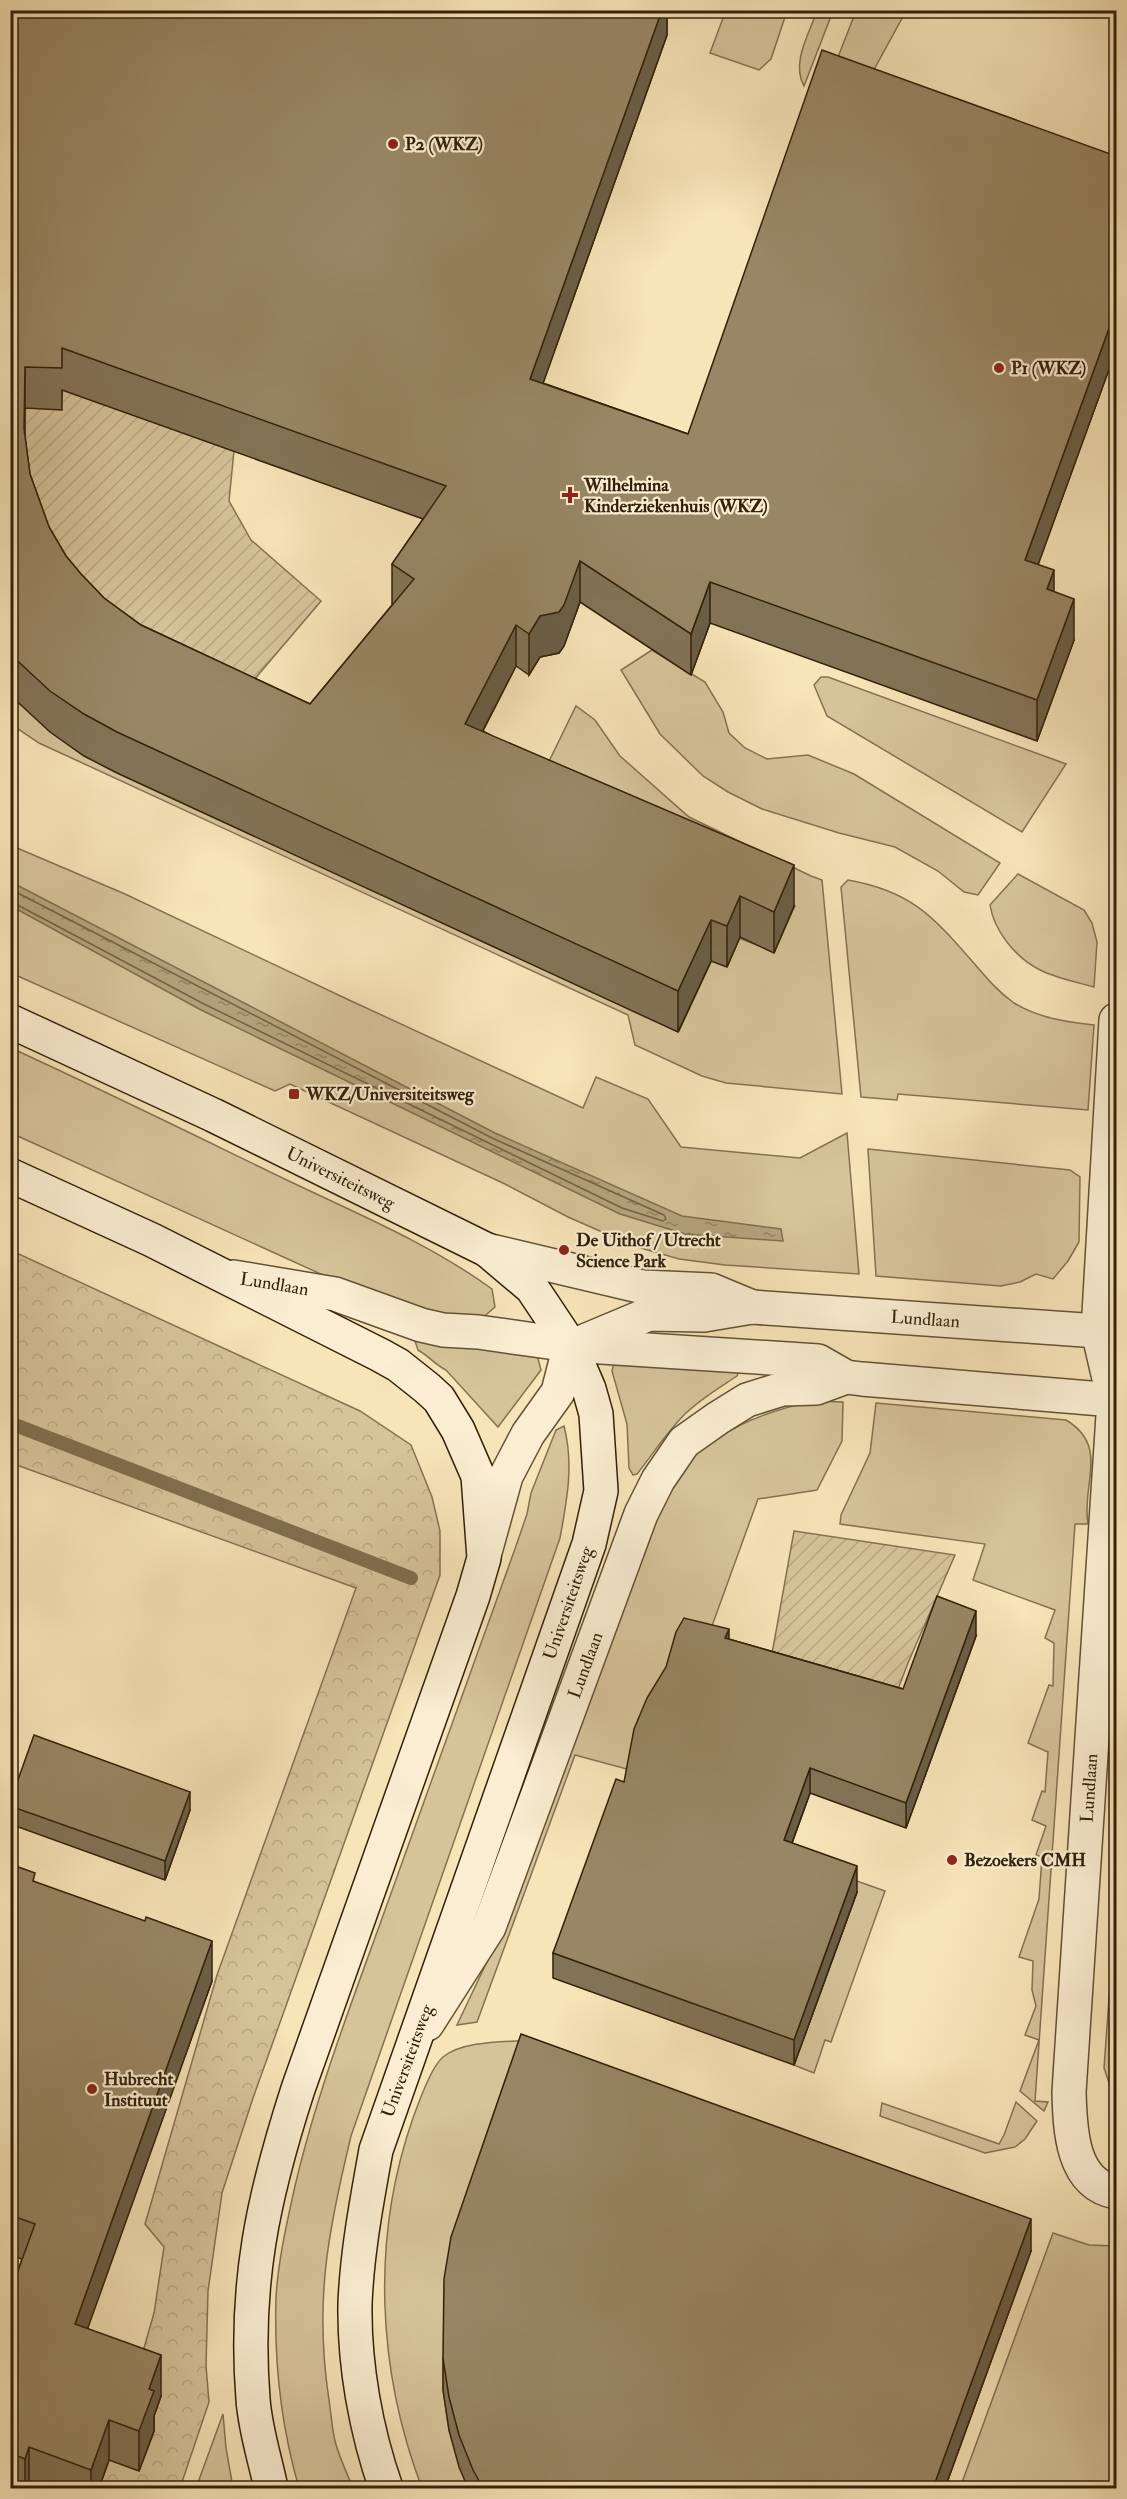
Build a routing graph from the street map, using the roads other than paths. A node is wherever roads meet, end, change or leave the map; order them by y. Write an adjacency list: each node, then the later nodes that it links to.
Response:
1 (1116, 1020): 7 (street, Lundlaan)
2 (10, 1022): 4 (street, Universiteitsweg)
3 (10, 1174): 5 (street)
4 (487, 1250): 6 (street, Lundlaan); 8 (street, Universiteitsweg)
5 (224, 1275): 8 (street, Lundlaan); 11 (street)
6 (752, 1307): 7 (street, Lundlaan); 8 (street, Lundlaan)
7 (1098, 1331): 10 (street, Lundlaan)
8 (570, 1345): 9 (street, Lundlaan); 11 (street); 12 (street, Universiteitsweg)
9 (846, 1377): 10 (street, Lundlaan); 12 (street, Lundlaan)
10 (1114, 1400): 13 (street, Lundlaan)
11 (484, 1558): 14 (street)
12 (411, 2048): 15 (street, Universiteitsweg)
13 (1116, 2192)
14 (271, 2488)
15 (386, 2488)

